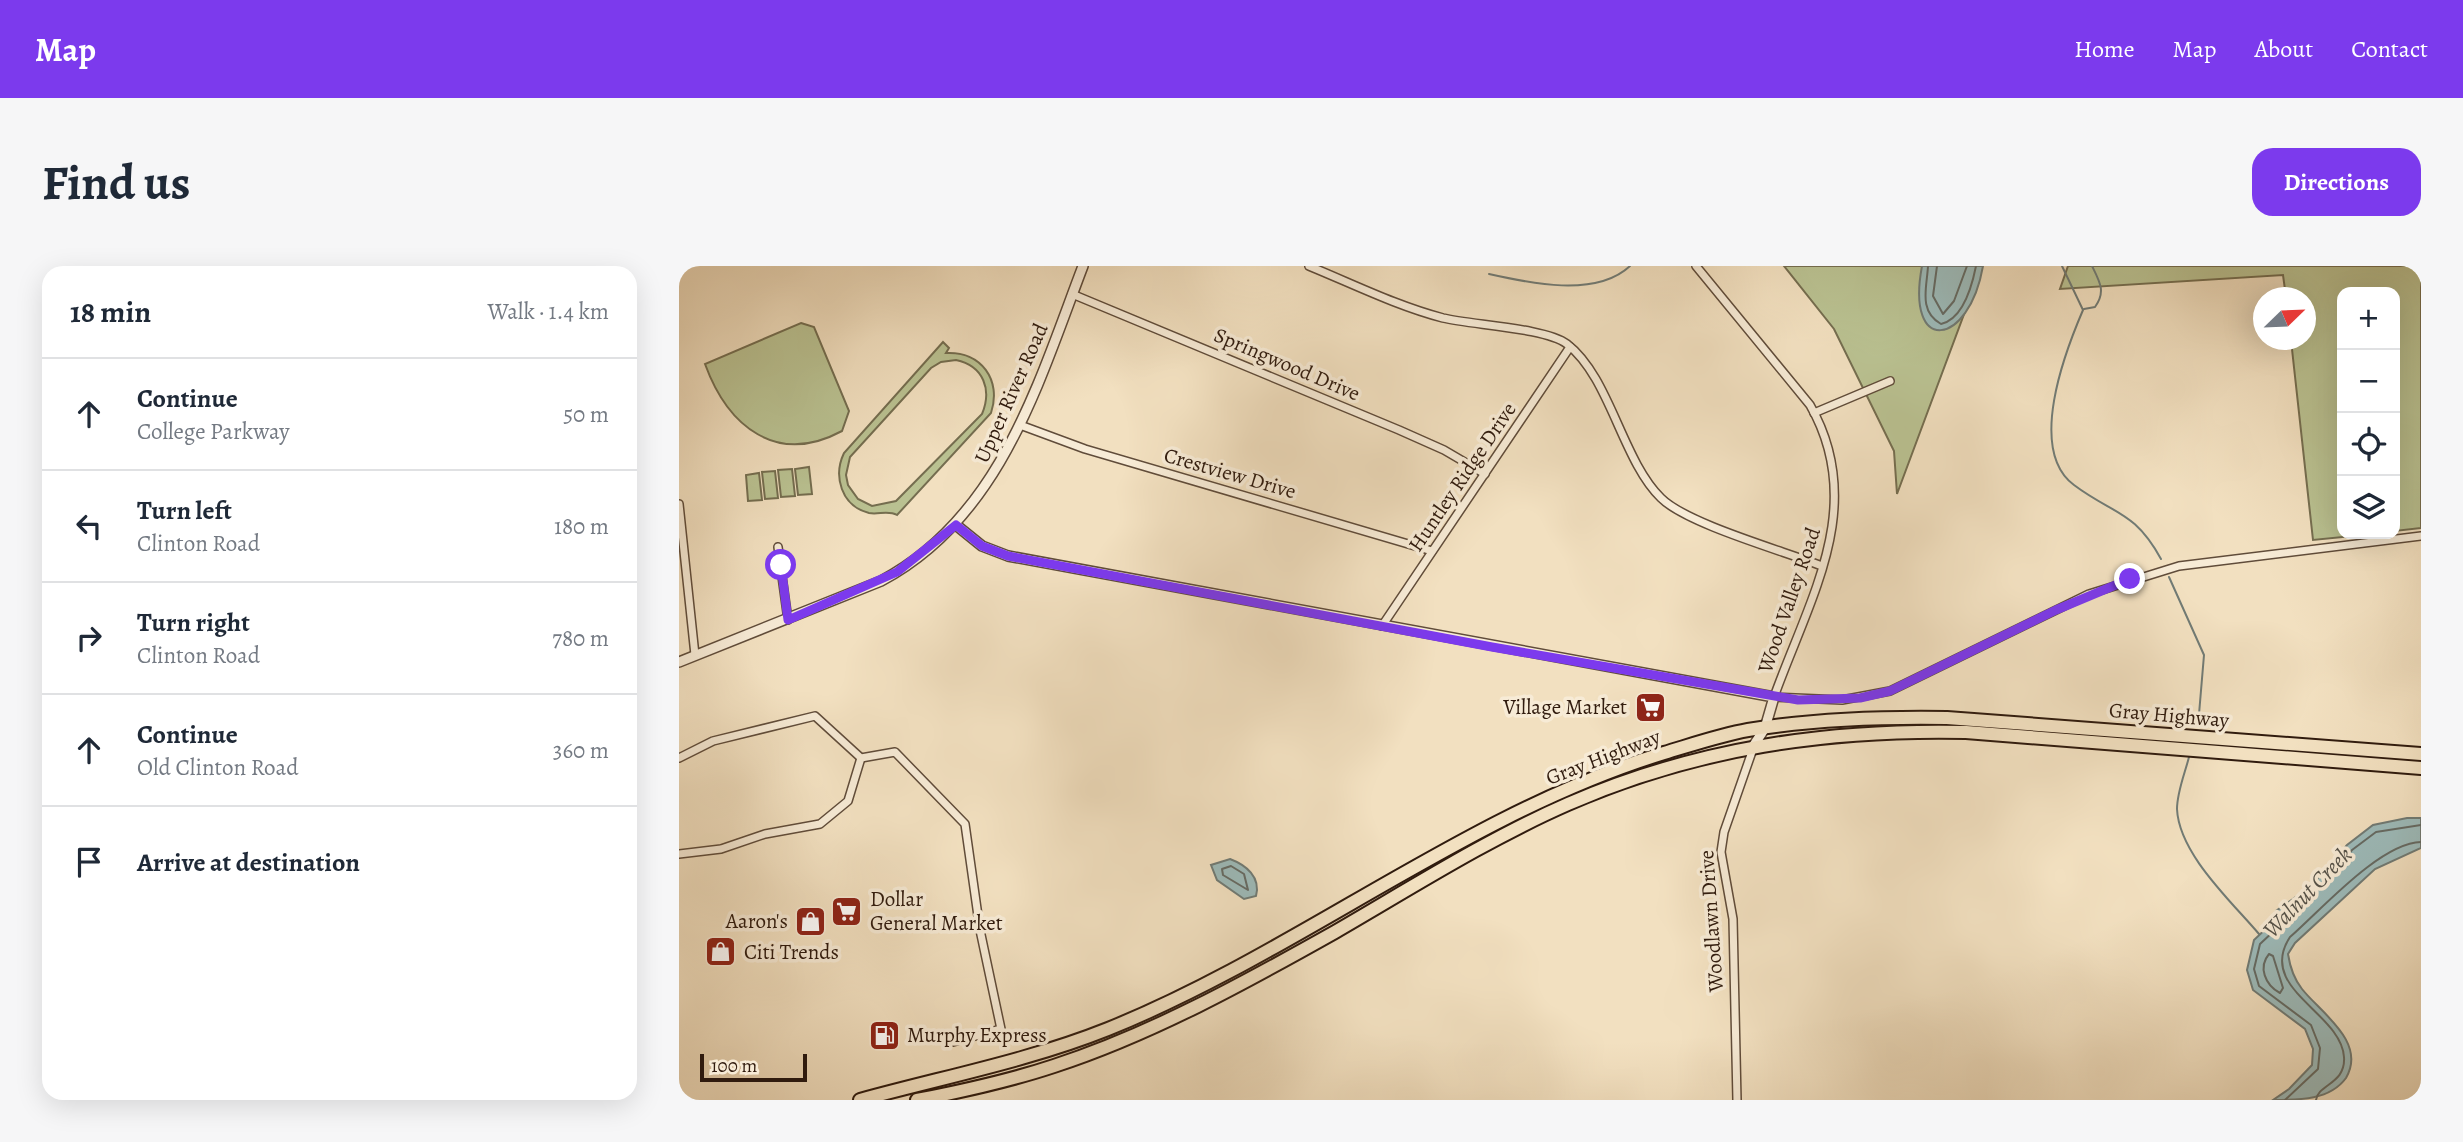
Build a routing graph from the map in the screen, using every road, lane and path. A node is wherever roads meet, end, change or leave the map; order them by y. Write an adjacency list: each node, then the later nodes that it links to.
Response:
1 (1083, 266): 4 (street, Upper River Road)
2 (1309, 266): 5 (street)
3 (1696, 266): 7 (street, Wood Valley Road)
4 (1072, 294): 8 (street, Upper River Road); 9 (street, Springwood Drive)
5 (1570, 347): 9 (street, Huntley Ridge Drive); 16 (street)
6 (1890, 381): 7 (street)
7 (1814, 413): 16 (street, Wood Valley Road)
8 (1020, 425): 11 (street, Upper River Road); 15 (street, Crestview Drive)
9 (1485, 474): 15 (street, Huntley Ridge Drive)
10 (679, 504): 14 (street)
11 (956, 525): 17 (street, Upper River Road); 18 (street)
12 (2421, 536): 21 (street)
13 (778, 547): 17 (street)
14 (681, 550): 19 (street)
15 (1432, 551): 18 (street, Huntley Ridge Drive)
16 (1822, 566): 21 (street, Wood Valley Road)
17 (788, 620): 19 (street, Upper River Road)
18 (1382, 626): 21 (street)
19 (695, 656): 20 (street, Upper River Road)
20 (679, 662)
21 (1774, 696): 22 (street)
22 (1765, 728): 23 (street); 24 (highway, Gray Highway); 30 (highway, Gray Highway)
23 (1754, 745): 27 (highway, Gray Highway); 32 (highway, Gray Highway); 33 (street, Woodlawn Drive)
24 (2421, 754)
25 (679, 758): 26 (street)
26 (861, 758): 28 (street); 29 (street)
27 (2421, 768)
28 (679, 854)
29 (953, 1042)
30 (858, 1100): 31 (highway, Gray Highway)
31 (875, 1100)
32 (917, 1100)
33 (1737, 1100)

